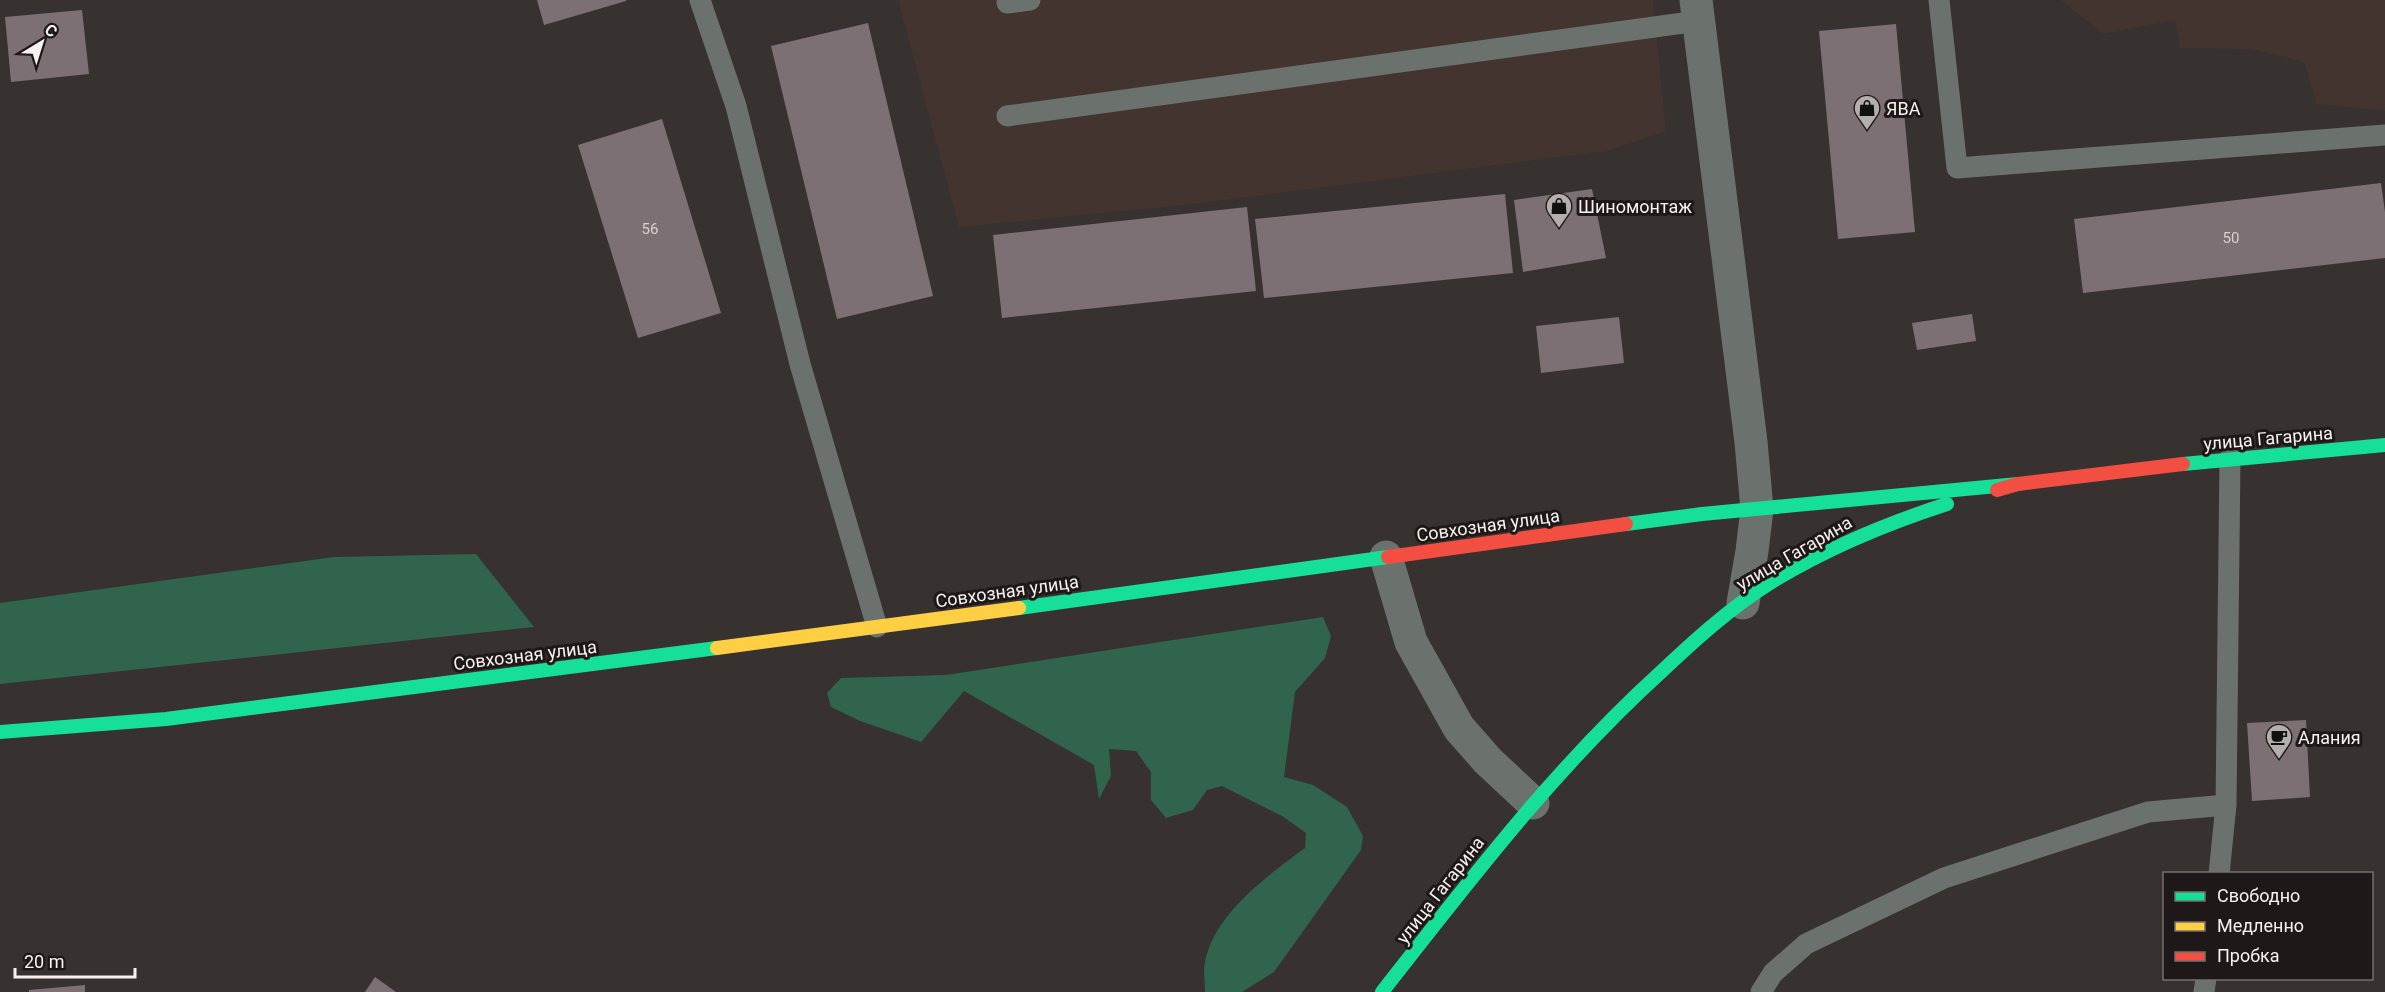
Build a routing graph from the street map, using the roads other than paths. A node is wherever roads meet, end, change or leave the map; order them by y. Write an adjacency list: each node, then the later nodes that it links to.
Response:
1 (700, 0): 14 (lane)
2 (1030, 0): 4 (lane)
3 (1938, 0): 7 (lane)
4 (1007, 3)
5 (1697, 11): 6 (lane); 11 (street)
6 (1007, 116)
7 (2385, 135)
8 (2385, 445): 9 (street, улица Гагарина)
9 (2230, 458): 10 (street, улица Гагарина); 17 (lane)
10 (2018, 484): 11 (street, Совхозная улица); 13 (street, улица Гагарина)
11 (1757, 509): 12 (street, Совхозная улица); 13 (street)
12 (1386, 557): 14 (street, Совхозная улица); 16 (street)
13 (1743, 603): 16 (street, улица Гагарина)
14 (877, 627): 15 (street, Совхозная улица)
15 (0, 732)
16 (1533, 803): 19 (street, улица Гагарина)
17 (2226, 805): 18 (lane); 20 (lane)
18 (2219, 872)
19 (1382, 992)
20 (1761, 992)

